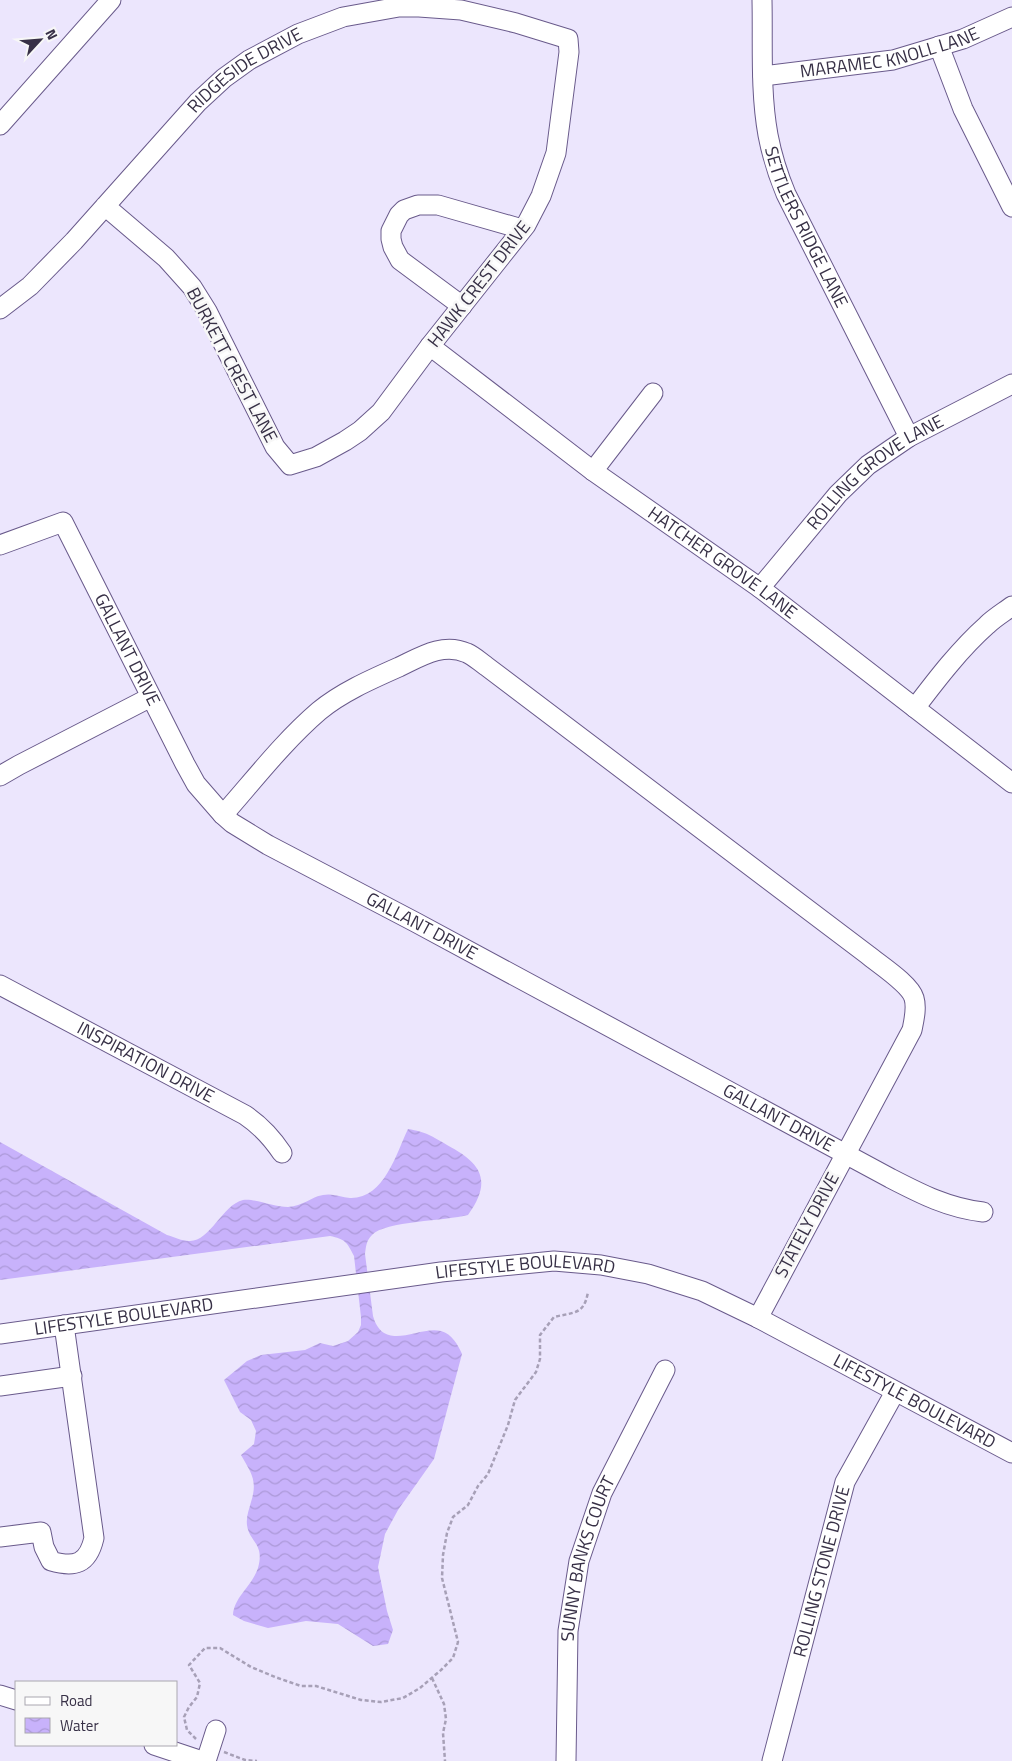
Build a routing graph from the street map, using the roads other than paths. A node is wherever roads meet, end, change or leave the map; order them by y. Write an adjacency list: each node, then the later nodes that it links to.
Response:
1 (111, 0): 8 (street)
2 (762, 0): 7 (street, SETTLERS RIDGE LANE)
3 (399, 3): 5 (street, RIDGESIDE DRIVE); 9 (street, RIDGESIDE DRIVE)
4 (1012, 18): 6 (street, MARAMEC KNOLL LANE)
5 (568, 39): 11 (street, HAWK CREST DRIVE)
6 (939, 46): 7 (street, MARAMEC KNOLL LANE); 10 (street)
7 (763, 76): 17 (street, SETTLERS RIDGE LANE)
8 (2, 121)
9 (105, 206): 13 (street, RIDGESIDE DRIVE); 18 (street, BURKETT CREST LANE)
10 (1012, 207)
11 (522, 229): 12 (street, HAWK CREST DRIVE); 12 (street)
12 (462, 306): 14 (street, HAWK CREST DRIVE)
13 (0, 309)
14 (430, 346): 18 (street, HAWK CREST DRIVE); 19 (street, HATCHER GROVE LANE)
15 (1012, 384): 17 (street, ROLLING GROVE LANE)
16 (653, 392): 19 (street)
17 (909, 437): 21 (street, ROLLING GROVE LANE)
18 (290, 465)
19 (593, 471): 21 (street, HATCHER GROVE LANE)
20 (0, 545): 23 (street, GALLANT DRIVE)
21 (760, 588): 24 (street, HATCHER GROVE LANE)
22 (1012, 606): 24 (street)
23 (151, 697): 25 (street); 27 (street, GALLANT DRIVE)
24 (915, 708): 26 (street, HATCHER GROVE LANE)
25 (0, 776)
26 (1012, 783)
27 (223, 815): 30 (street, GALLANT DRIVE); 30 (street, STATELY DRIVE)
28 (0, 985): 29 (street, INSPIRATION DRIVE)
29 (282, 1154)
30 (845, 1154): 31 (street, GALLANT DRIVE); 32 (street, STATELY DRIVE)
31 (983, 1212)
32 (758, 1318): 33 (street, LIFESTYLE BOULEVARD); 38 (street, LIFESTYLE BOULEVARD)
33 (64, 1325): 34 (street, LIFESTYLE BOULEVARD); 36 (street)
34 (0, 1334)
35 (666, 1370): 45 (street, SUNNY BANKS COURT)
36 (72, 1376): 37 (street); 40 (street)
37 (0, 1386)
38 (895, 1392): 39 (street, LIFESTYLE BOULEVARD); 46 (street, ROLLING STONE DRIVE)
39 (1012, 1453)
40 (0, 1537)
41 (0, 1694): 42 (street)
42 (15, 1700)
43 (168, 1746): 44 (street)
44 (209, 1749)
45 (566, 1761)
46 (772, 1761)

